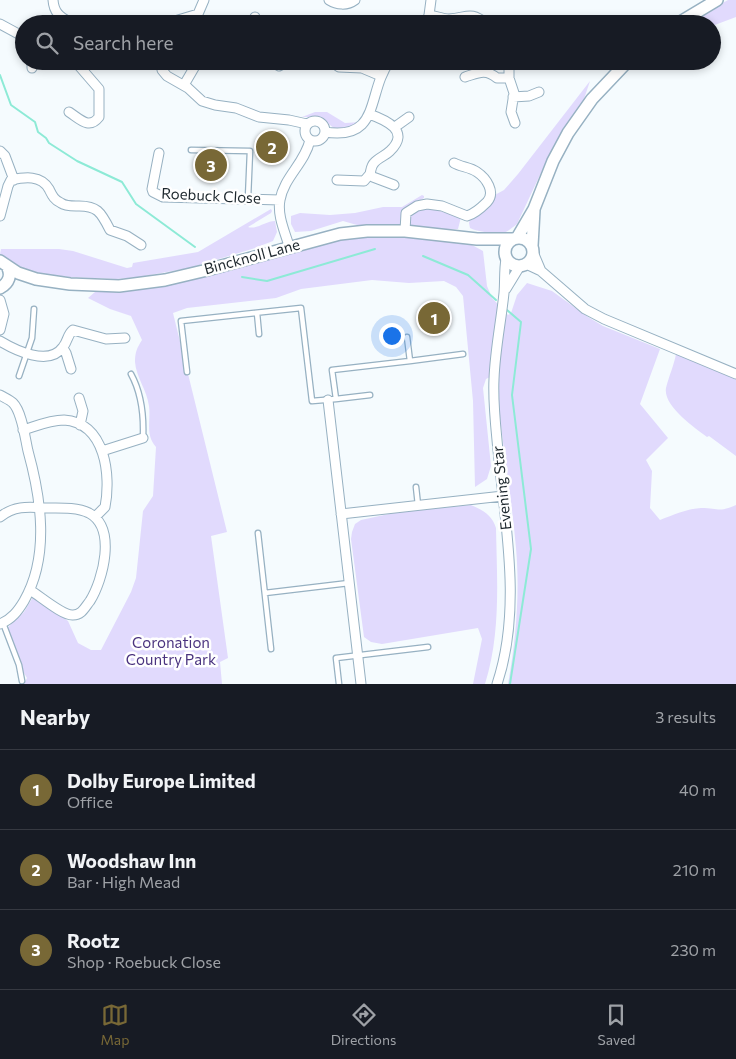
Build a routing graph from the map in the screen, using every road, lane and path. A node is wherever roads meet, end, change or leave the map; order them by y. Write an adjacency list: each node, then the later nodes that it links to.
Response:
1 (53, 0): 7 (street)
2 (204, 0): 8 (street)
3 (329, 0): 4 (street)
4 (355, 0)
5 (431, 0): 9 (street)
6 (718, 0): 10 (street)
7 (58, 15)
8 (195, 15)
9 (429, 15)
10 (692, 15)
11 (0, 24): 12 (street)
12 (15, 32)
13 (82, 70): 26 (street)
14 (162, 70): 23 (street)
15 (193, 70): 23 (street)
16 (367, 70): 20 (street)
17 (385, 70): 20 (street)
18 (509, 70): 22 (street)
19 (619, 70): 44 (street)
20 (382, 76): 27 (street)
21 (465, 77): 22 (street)
22 (509, 78): 25 (street)
23 (184, 86): 30 (street)
24 (539, 92): 25 (street)
25 (513, 96): 29 (street)
26 (69, 112)
27 (369, 114): 31 (street); 32 (street)
28 (409, 117): 31 (street)
29 (515, 123)
30 (307, 124): 32 (street); 33 (street)
31 (395, 127): 38 (street)
32 (325, 132): 33 (street)
33 (310, 140): 43 (street)
34 (191, 150): 42 (lane)
35 (0, 151): 39 (street)
36 (159, 153): 42 (street, Roebuck Close)
37 (454, 163): 46 (street)
38 (370, 174): 40 (street); 41 (street)
39 (14, 180): 45 (street); 49 (street)
40 (337, 180)
41 (394, 185)
42 (248, 198): 43 (street, Roebuck Close)
43 (280, 200): 50 (street)
44 (534, 209): 47 (street); 51 (street)
45 (0, 213)
46 (405, 231): 48 (street, Bincknoll Lane); 50 (street, Bincknoll Lane)
47 (514, 238): 48 (street, Bincknoll Lane); 51 (street); 52 (street)
48 (477, 239): 52 (street, Bincknoll Lane)
49 (141, 245)
50 (289, 246): 56 (street, Bincknoll Lane)
51 (532, 249): 54 (street); 55 (street)
52 (505, 256): 54 (street); 58 (street, Evening Star)
53 (3, 264): 56 (street, Bincknoll Lane); 57 (street)
54 (523, 265): 55 (street); 58 (street, Evening Star)
55 (542, 271): 74 (street)
56 (28, 277): 57 (street, Bincknoll Lane)
57 (4, 284): 59 (street)
58 (504, 292): 85 (street, Evening Star)
59 (1, 302): 62 (street)
60 (34, 309): 68 (lane)
61 (257, 313): 63 (lane); 72 (lane); 79 (lane)
62 (0, 330)
63 (259, 334)
64 (407, 336): 70 (lane)
65 (125, 338): 67 (street)
66 (0, 341): 68 (street)
67 (63, 348): 68 (street); 71 (street)
68 (26, 354): 75 (lane)
69 (463, 354): 70 (lane)
70 (410, 361): 79 (lane)
71 (70, 369)
72 (187, 372)
73 (131, 374): 82 (lane)
74 (736, 374)
75 (18, 376)
76 (0, 395): 81 (street)
77 (370, 395): 79 (lane)
78 (79, 398): 80 (street)
79 (332, 399): 88 (street)
80 (80, 426): 81 (street); 83 (street)
81 (23, 430): 87 (street)
82 (143, 438): 83 (street)
83 (102, 451): 90 (street)
84 (416, 487): 86 (lane)
85 (503, 496): 86 (street); 102 (street, Evening Star)
86 (418, 505): 88 (street)
87 (39, 508): 89 (street); 90 (street); 93 (street)
88 (341, 514): 92 (street)
89 (0, 517)
90 (95, 517): 93 (street)
91 (258, 533): 94 (lane)
92 (350, 583): 94 (lane); 98 (street)
93 (30, 590): 95 (street)
94 (265, 593): 97 (lane)
95 (2, 623): 99 (lane)
96 (428, 647): 98 (lane)
97 (271, 649)
98 (357, 655): 100 (lane); 101 (street)
99 (22, 681)
100 (339, 684)
101 (361, 684)
102 (497, 684)

